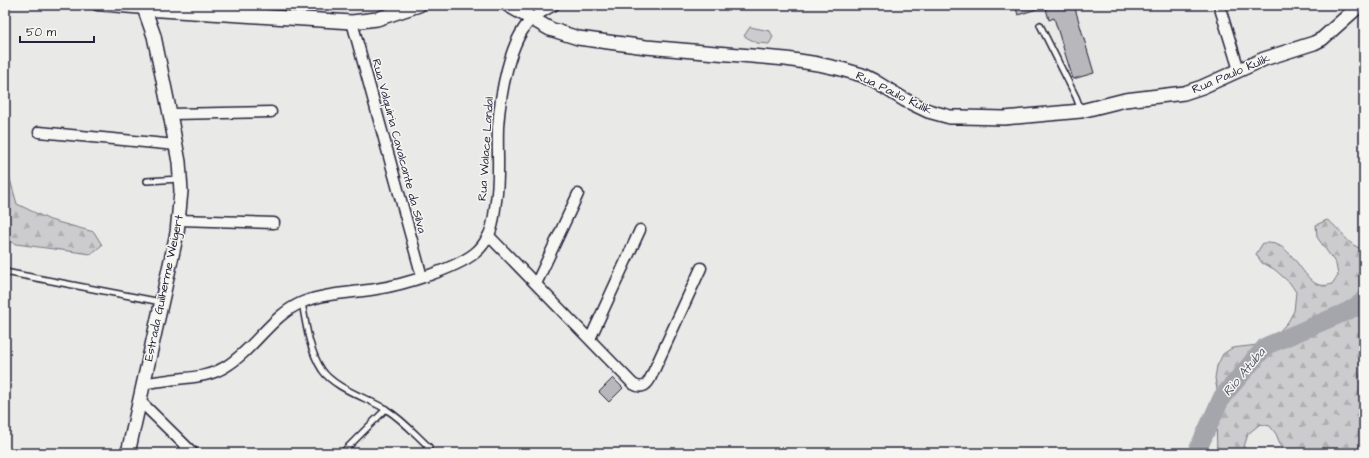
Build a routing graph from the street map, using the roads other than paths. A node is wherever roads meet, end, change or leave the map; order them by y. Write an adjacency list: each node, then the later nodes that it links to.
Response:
1 (97, 5): 7 (street)
2 (419, 5): 9 (street)
3 (508, 5): 8 (street, Rua Paulo Kulik)
4 (554, 5): 8 (street, Rua Walace Landal)
5 (1219, 5): 11 (street)
6 (1360, 5): 11 (street, Rua Paulo Kulik)
7 (144, 7): 9 (street); 14 (street, Estrada Guilherme Weigert)
8 (532, 19): 12 (street, Rua Paulo Kulik); 23 (street, Rua Walace Landal)
9 (352, 22): 26 (street, Rua Valquíria Cavalcante da Silva)
10 (1040, 25): 12 (lane)
11 (1239, 70): 12 (street, Rua Paulo Kulik)
12 (1081, 111)
13 (272, 112): 14 (street)
14 (170, 114): 16 (street, Estrada Guilherme Weigert)
15 (39, 132): 16 (street)
16 (176, 145): 17 (street, Estrada Guilherme Weigert)
17 (181, 179): 18 (lane); 20 (street, Estrada Guilherme Weigert)
18 (147, 181)
19 (578, 194): 27 (street)
20 (179, 220): 21 (street); 28 (street, Estrada Guilherme Weigert)
21 (274, 223)
22 (640, 230): 30 (street)
23 (489, 236): 26 (street, Rua Walace Landal); 27 (street)
24 (701, 268): 30 (street)
25 (5, 272): 28 (lane)
26 (422, 277): 29 (street, Rua Walace Landal)
27 (536, 284): 30 (street)
28 (162, 302): 31 (street, Estrada Guilherme Weigert)
29 (302, 302): 31 (street, Rua Walace Landal); 33 (lane)
30 (590, 339)
31 (143, 384): 32 (street, Estrada Guilherme Weigert)
32 (140, 401): 34 (street, Estrada Guilherme Weigert); 35 (street)
33 (386, 409): 36 (lane); 37 (lane)
34 (128, 453)
35 (193, 453)
36 (342, 453)
37 (423, 453)

